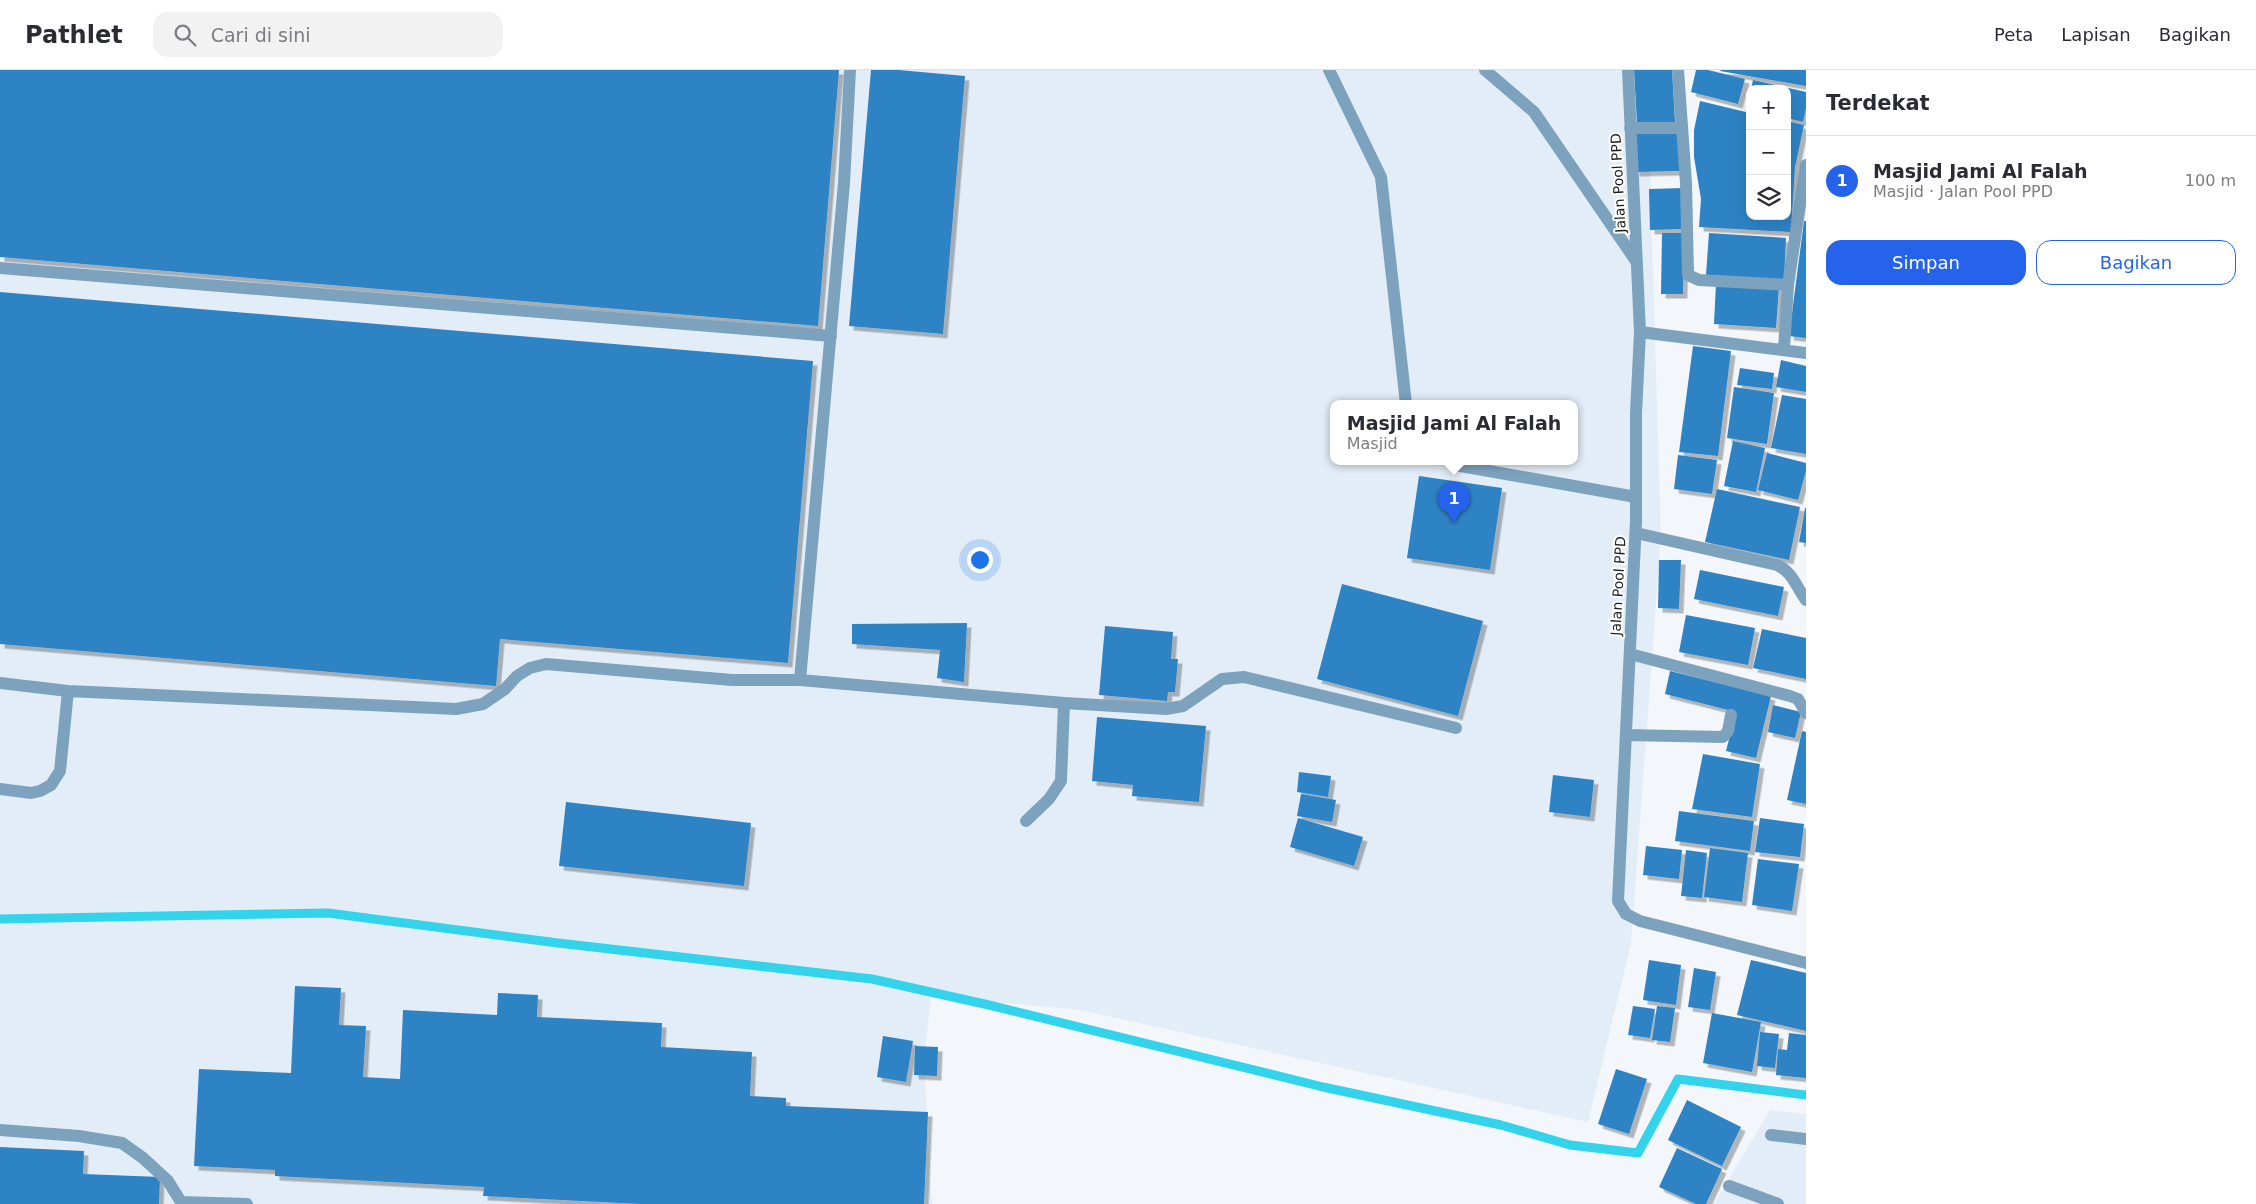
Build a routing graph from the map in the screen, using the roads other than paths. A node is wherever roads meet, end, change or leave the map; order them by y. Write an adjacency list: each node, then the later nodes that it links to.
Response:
1 (850, 70): 13 (street)
2 (1329, 70): 16 (street)
3 (1486, 70): 9 (street)
4 (1628, 70): 6 (street, Jalan Pool PPD)
5 (1678, 70): 7 (street)
6 (1630, 128): 7 (street); 9 (street, Jalan Pool PPD)
7 (1682, 128): 11 (street)
8 (1806, 165): 11 (street)
9 (1636, 261): 12 (street, Jalan Pool PPD)
10 (0, 268): 13 (street)
11 (1788, 284): 14 (street)
12 (1640, 332): 14 (street); 18 (street, Jalan Pool PPD)
13 (831, 336): 22 (street)
14 (1784, 349): 15 (street)
15 (1806, 354)
16 (1406, 400)
17 (1455, 465): 18 (street)
18 (1636, 497): 19 (street, Jalan Pool PPD)
19 (1636, 533): 20 (street); 21 (street, Jalan Pool PPD)
20 (1806, 600)
21 (1630, 654): 26 (street); 29 (street, Jalan Pool PPD)
22 (800, 680): 24 (street); 25 (street)
23 (0, 683): 24 (street)
24 (68, 692): 30 (street)
25 (1064, 703): 28 (street); 31 (street)
26 (1806, 713)
27 (1731, 714): 29 (street)
28 (1456, 728)
29 (1626, 735): 32 (street, Jalan Pool PPD)
30 (0, 789)
31 (1026, 821)
32 (1806, 963)
33 (0, 1130): 37 (street)
34 (1772, 1135): 35 (street)
35 (1806, 1138)
36 (1728, 1186): 39 (street)
37 (181, 1203): 38 (street)
38 (247, 1204)
39 (1778, 1204)

